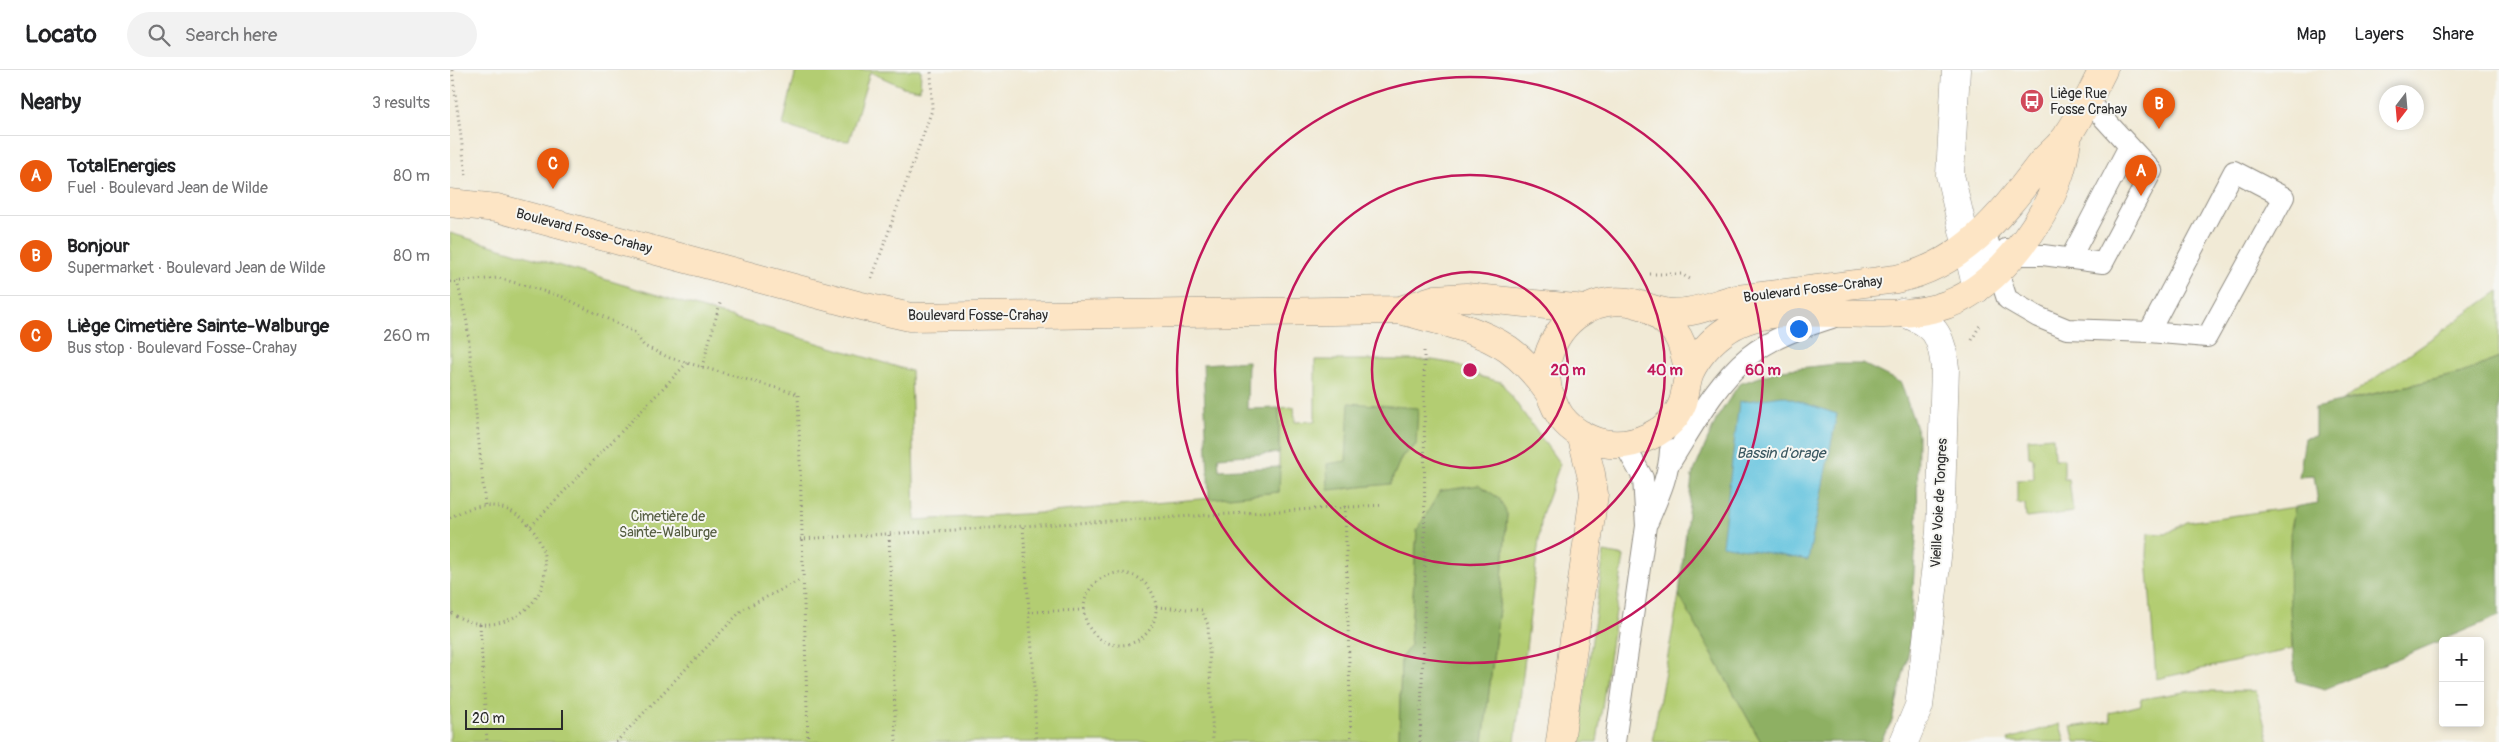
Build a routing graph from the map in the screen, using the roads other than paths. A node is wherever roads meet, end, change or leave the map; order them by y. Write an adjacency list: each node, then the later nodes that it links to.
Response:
1 (1956, 70): 7 (street)
2 (2104, 70): 3 (main road)
3 (2087, 100): 4 (main road); 5 (lane)
4 (2068, 134): 7 (main road, Boulevard Fosse-Crahay); 9 (main road, Boulevard Fosse-Crahay)
5 (2129, 146): 8 (lane); 8 (lane)
6 (461, 204): 12 (main road, Boulevard Fosse-Crahay)
7 (1977, 238): 9 (lane); 10 (street); 13 (main road, Boulevard Fosse-Crahay)
8 (2070, 259): 9 (lane)
9 (2005, 263): 10 (main road, Boulevard Fosse-Crahay); 16 (lane)
10 (1977, 289): 14 (main road, Boulevard Fosse-Crahay)
11 (1585, 309): 12 (main road, Boulevard Fosse-Crahay); 13 (main road, Boulevard Fosse-Crahay); 18 (main road, Boulevard Fosse-Crahay)
12 (1400, 310): 18 (main road, Boulevard Fosse-Crahay)
13 (1651, 310): 17 (main road, Boulevard Fosse-Crahay)
14 (1902, 312): 15 (main road, Boulevard Fosse-Crahay); 27 (street, Vieille Voie de Tongres)
15 (1847, 313): 17 (main road, Boulevard Fosse-Crahay); 22 (lane)
16 (2148, 332): 16 (lane)
17 (1689, 373): 19 (main road, Boulevard Fosse-Crahay)
18 (1548, 392): 20 (main road, Boulevard Fosse-Crahay)
19 (1668, 425): 21 (main road, Boulevard Fosse-Crahay); 22 (lane)
20 (1581, 434): 21 (main road, Boulevard Fosse-Crahay); 23 (main road)
21 (1624, 444): 23 (main road); 24 (lane)
22 (1670, 463): 24 (lane)
23 (1594, 494): 25 (main road)
24 (1646, 526): 26 (lane)
25 (1560, 742)
26 (1615, 742)
27 (1904, 742)

